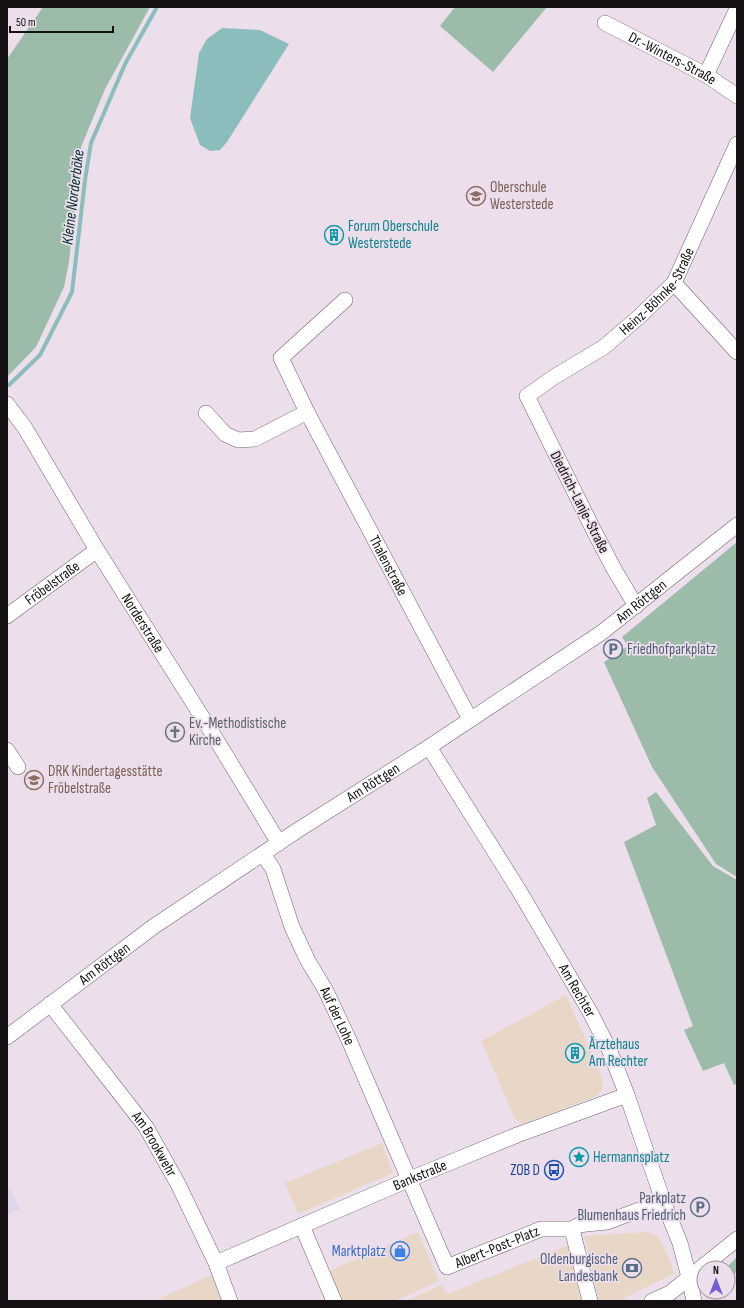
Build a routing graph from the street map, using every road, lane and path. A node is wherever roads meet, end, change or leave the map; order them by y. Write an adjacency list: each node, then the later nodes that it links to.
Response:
1 (737, 9): 3 (street)
2 (605, 23): 3 (street, Dr.-Winters-Straße)
3 (706, 75): 4 (street, Dr.-Winters-Straße)
4 (737, 96)
5 (737, 144): 6 (street, Heinz-Böhnke-Straße)
6 (674, 283): 8 (street); 9 (street, Heinz-Böhnke-Straße)
7 (344, 300): 11 (street, Thalenstraße)
8 (737, 352)
9 (527, 396): 15 (street, Diedrich-Lanje-Straße)
10 (8, 405): 14 (street, Norderstraße)
11 (307, 412): 12 (street); 17 (street, Thalenstraße)
12 (206, 413)
13 (737, 526): 15 (street, Am Röttgen)
14 (97, 550): 16 (street, Fröbelstraße); 21 (street, Norderstraße)
15 (636, 606): 17 (street, Am Röttgen)
16 (7, 616)
17 (470, 719): 18 (street, Am Röttgen)
18 (429, 748): 21 (street, Am Röttgen); 25 (street, Am Rechter)
19 (7, 750): 20 (street)
20 (18, 767)
21 (279, 843): 22 (street, Am Röttgen)
22 (262, 854): 23 (street, Am Röttgen); 26 (street, Auf der Lohe)
23 (50, 1004): 24 (street, Am Röttgen); 31 (street, Am Brookwehr)
24 (7, 1037)
25 (627, 1095): 26 (street, Bankstraße); 27 (street, Am Rechter)
26 (410, 1179): 28 (street, Bankstraße); 29 (street, Albert-Post-Platz)
27 (663, 1201): 29 (street); 32 (street, Am Rechter)
28 (302, 1226): 31 (street, Bankstraße); 34 (street)
29 (572, 1229): 35 (street)
30 (737, 1239): 32 (street)
31 (216, 1263): 33 (street, Am Brookwehr)
32 (689, 1278): 36 (street); 37 (street, Am Rechter)
33 (230, 1301)
34 (334, 1301)
35 (590, 1301)
36 (652, 1301)
37 (694, 1301)

